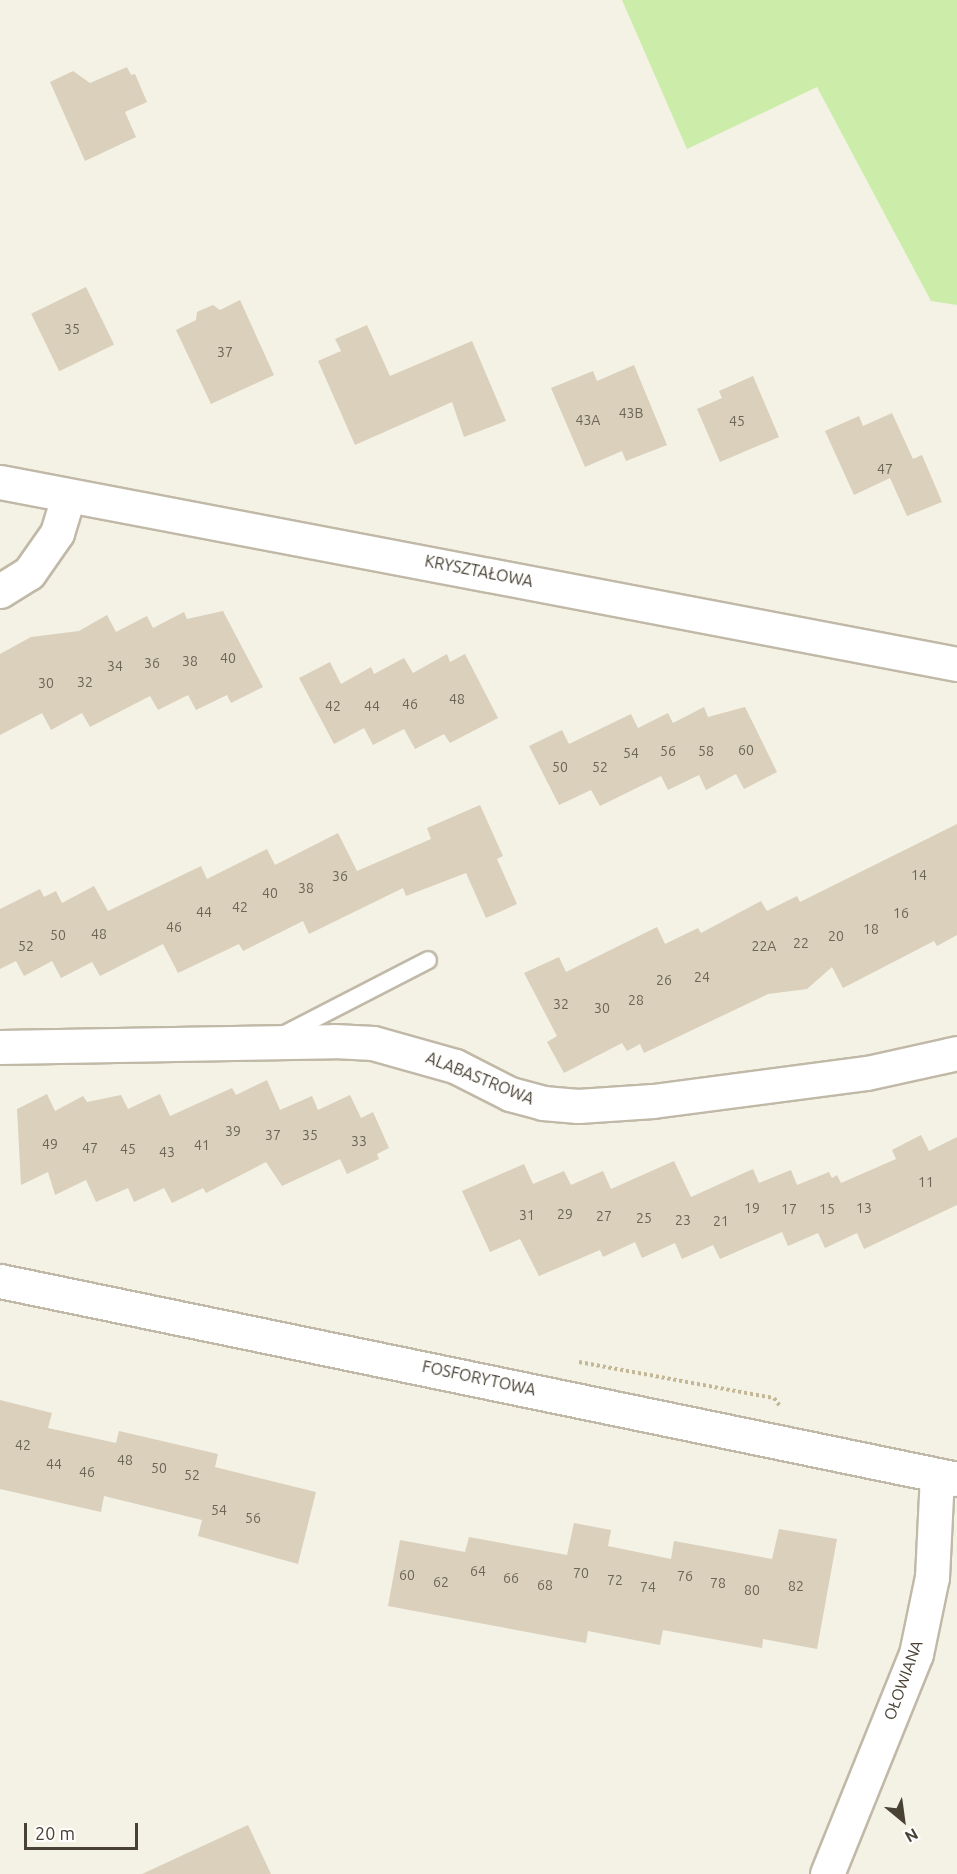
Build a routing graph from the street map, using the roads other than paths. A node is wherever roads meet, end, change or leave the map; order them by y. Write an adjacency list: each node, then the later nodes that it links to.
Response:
1 (0, 482): 2 (street, KRYSZTAŁOWA)
2 (68, 497): 3 (street); 4 (street, KRYSZTAŁOWA)
3 (0, 591)
4 (957, 664)
5 (428, 960): 6 (lane)
6 (272, 1041): 7 (street, ALABASTROWA); 8 (street, ALABASTROWA)
7 (0, 1047)
8 (957, 1053)
9 (0, 1281): 10 (street, FOSFORYTOWA)
10 (947, 1477): 11 (street, OŁOWIANA)
11 (827, 1874)

